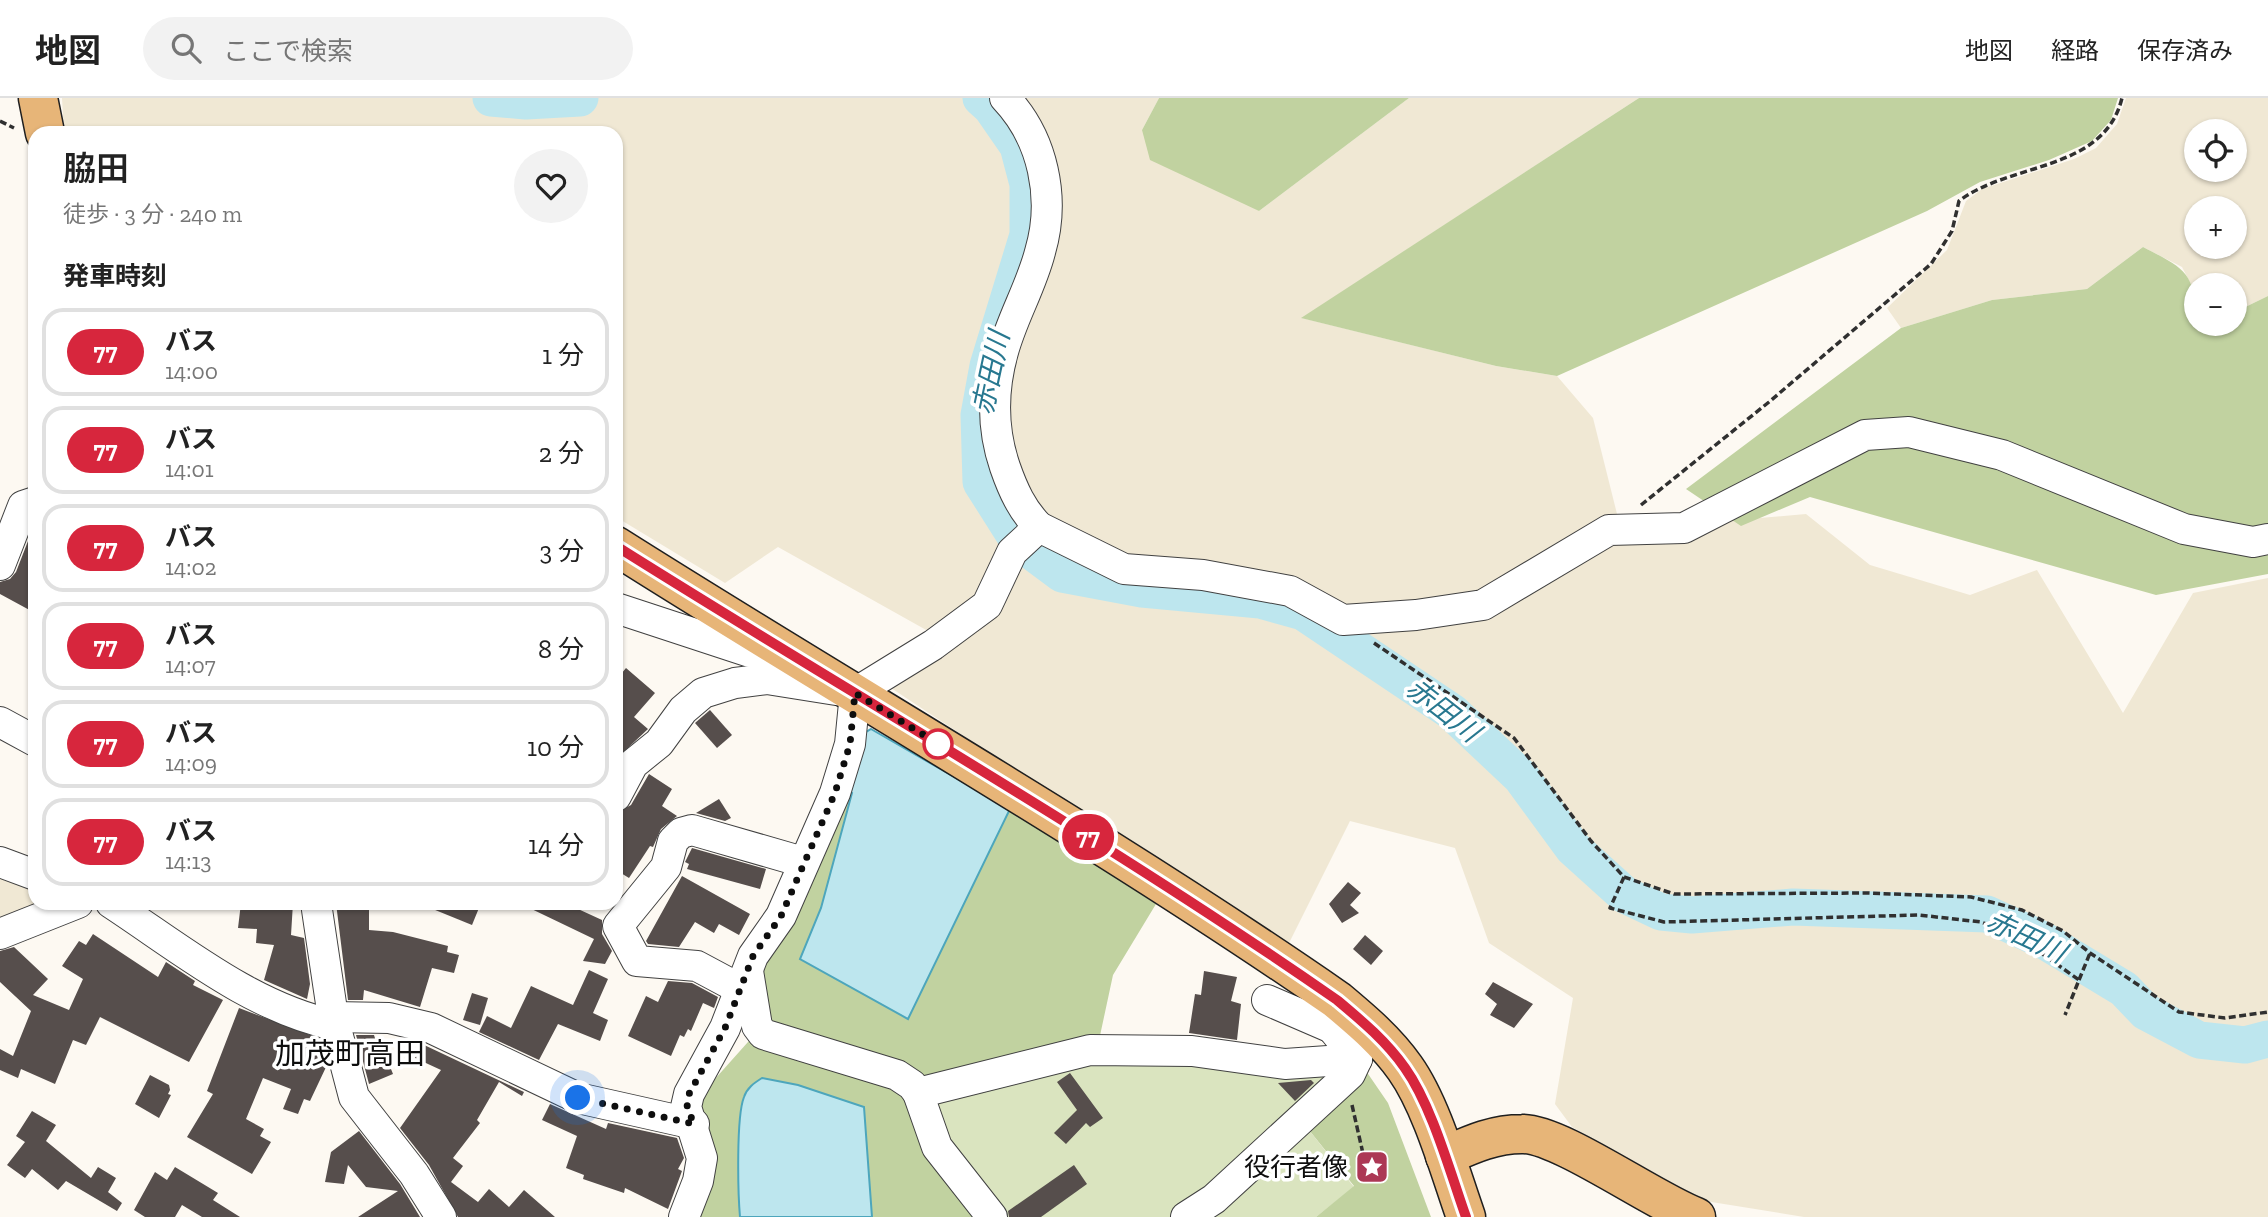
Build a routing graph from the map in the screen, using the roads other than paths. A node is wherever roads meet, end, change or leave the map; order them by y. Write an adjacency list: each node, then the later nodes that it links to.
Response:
1 (38, 98): 3 (main road)
2 (1005, 98): 5 (street)
3 (44, 126)
4 (28, 504): 8 (street)
5 (1039, 527): 6 (street); 11 (street)
6 (2268, 539)
7 (623, 550): 10 (main road)
8 (0, 565)
9 (623, 610): 10 (street)
10 (783, 652): 11 (main road)
11 (855, 693): 14 (street); 16 (street); 24 (main road)
12 (0, 722): 13 (street)
13 (28, 737)
14 (623, 783)
15 (0, 862): 17 (street)
16 (803, 862): 22 (street); 22 (street)
17 (28, 872)
18 (60, 910): 21 (street)
19 (122, 910): 25 (street)
20 (317, 910): 25 (street)
21 (0, 933)
22 (744, 980): 26 (street); 29 (street)
23 (1267, 1000): 24 (street)
24 (1334, 1014): 27 (street); 30 (main road)
25 (334, 1021): 29 (street); 31 (street)
26 (757, 1026): 28 (street); 29 (street)
27 (1349, 1070): 28 (street); 34 (street)
28 (918, 1093): 33 (street)
29 (690, 1115): 32 (street)
30 (1445, 1156): 35 (main road); 36 (main road)
31 (441, 1217)
32 (684, 1217)
33 (992, 1217)
34 (1186, 1217)
35 (1466, 1217)
36 (1696, 1217)

